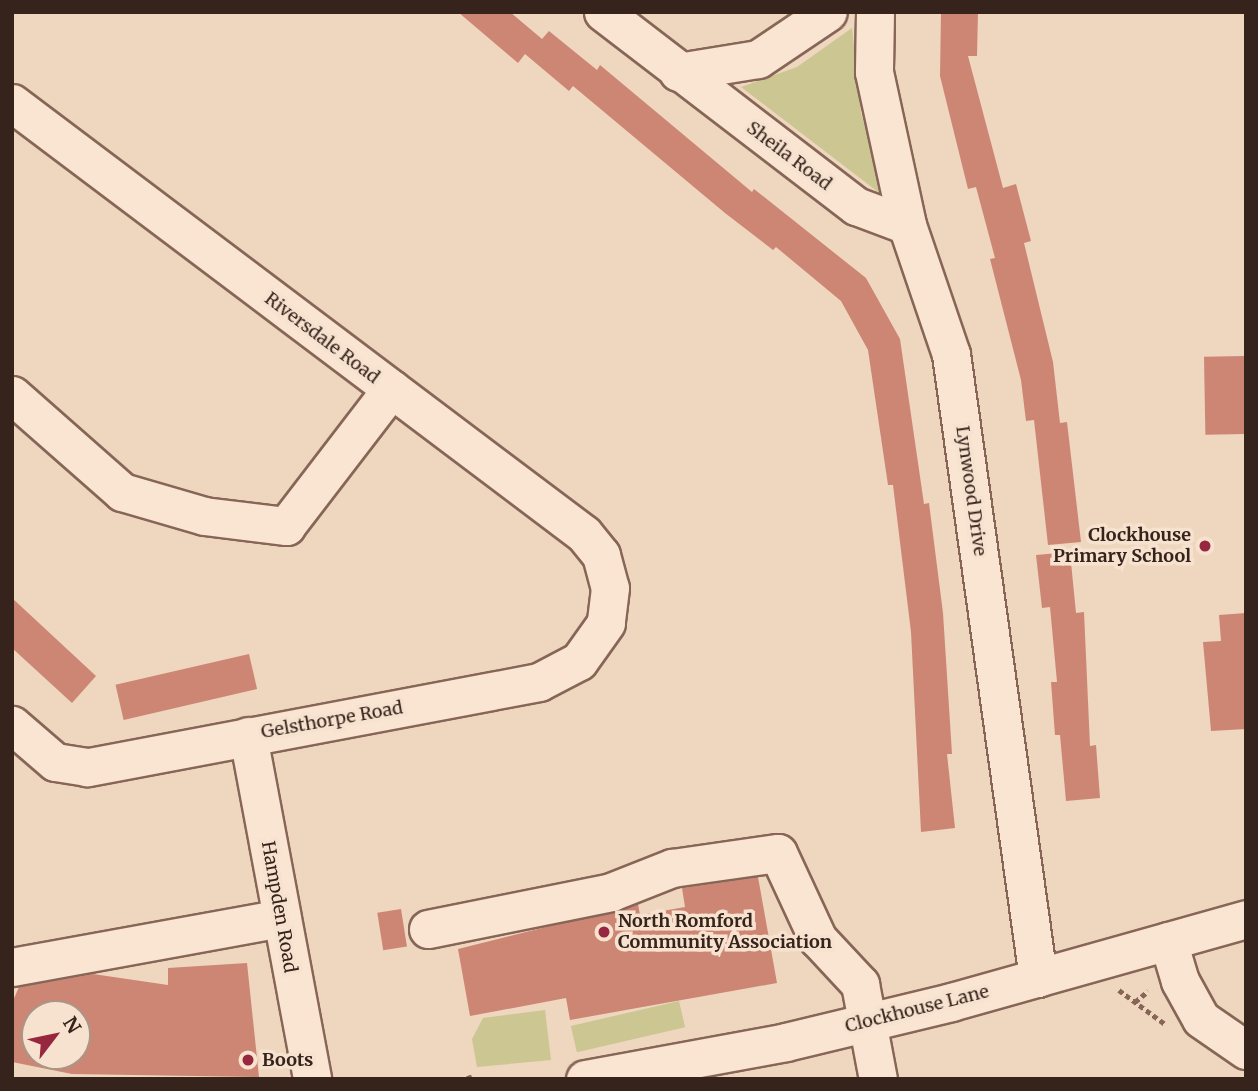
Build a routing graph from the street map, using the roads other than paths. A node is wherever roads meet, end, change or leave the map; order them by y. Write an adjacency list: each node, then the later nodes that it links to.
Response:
1 (603, 12): 4 (street, Sheila Road)
2 (828, 12): 4 (street)
3 (875, 12): 6 (street, Lynwood Drive)
4 (678, 72): 6 (street, Sheila Road)
5 (12, 103): 7 (street, Riversdale Road)
6 (907, 225): 17 (street, Lynwood Drive)
7 (391, 389): 8 (street); 9 (street, Riversdale Road)
8 (12, 395)
9 (610, 588): 11 (street, Gelsthorpe Road)
10 (12, 725): 11 (street, Gelsthorpe Road)
11 (248, 736): 12 (street, Hampden Road)
12 (281, 918): 16 (street); 20 (street, Hampden Road)
13 (1246, 919): 15 (street, Clockhouse Lane)
14 (428, 929): 18 (street)
15 (1168, 941): 17 (street, Clockhouse Lane); 19 (street)
16 (12, 967)
17 (1038, 978): 18 (street, Clockhouse Lane)
18 (866, 1021): 21 (street, Clockhouse Lane); 22 (street)
19 (1246, 1050)
20 (312, 1079)
21 (585, 1079)
22 (878, 1079)

